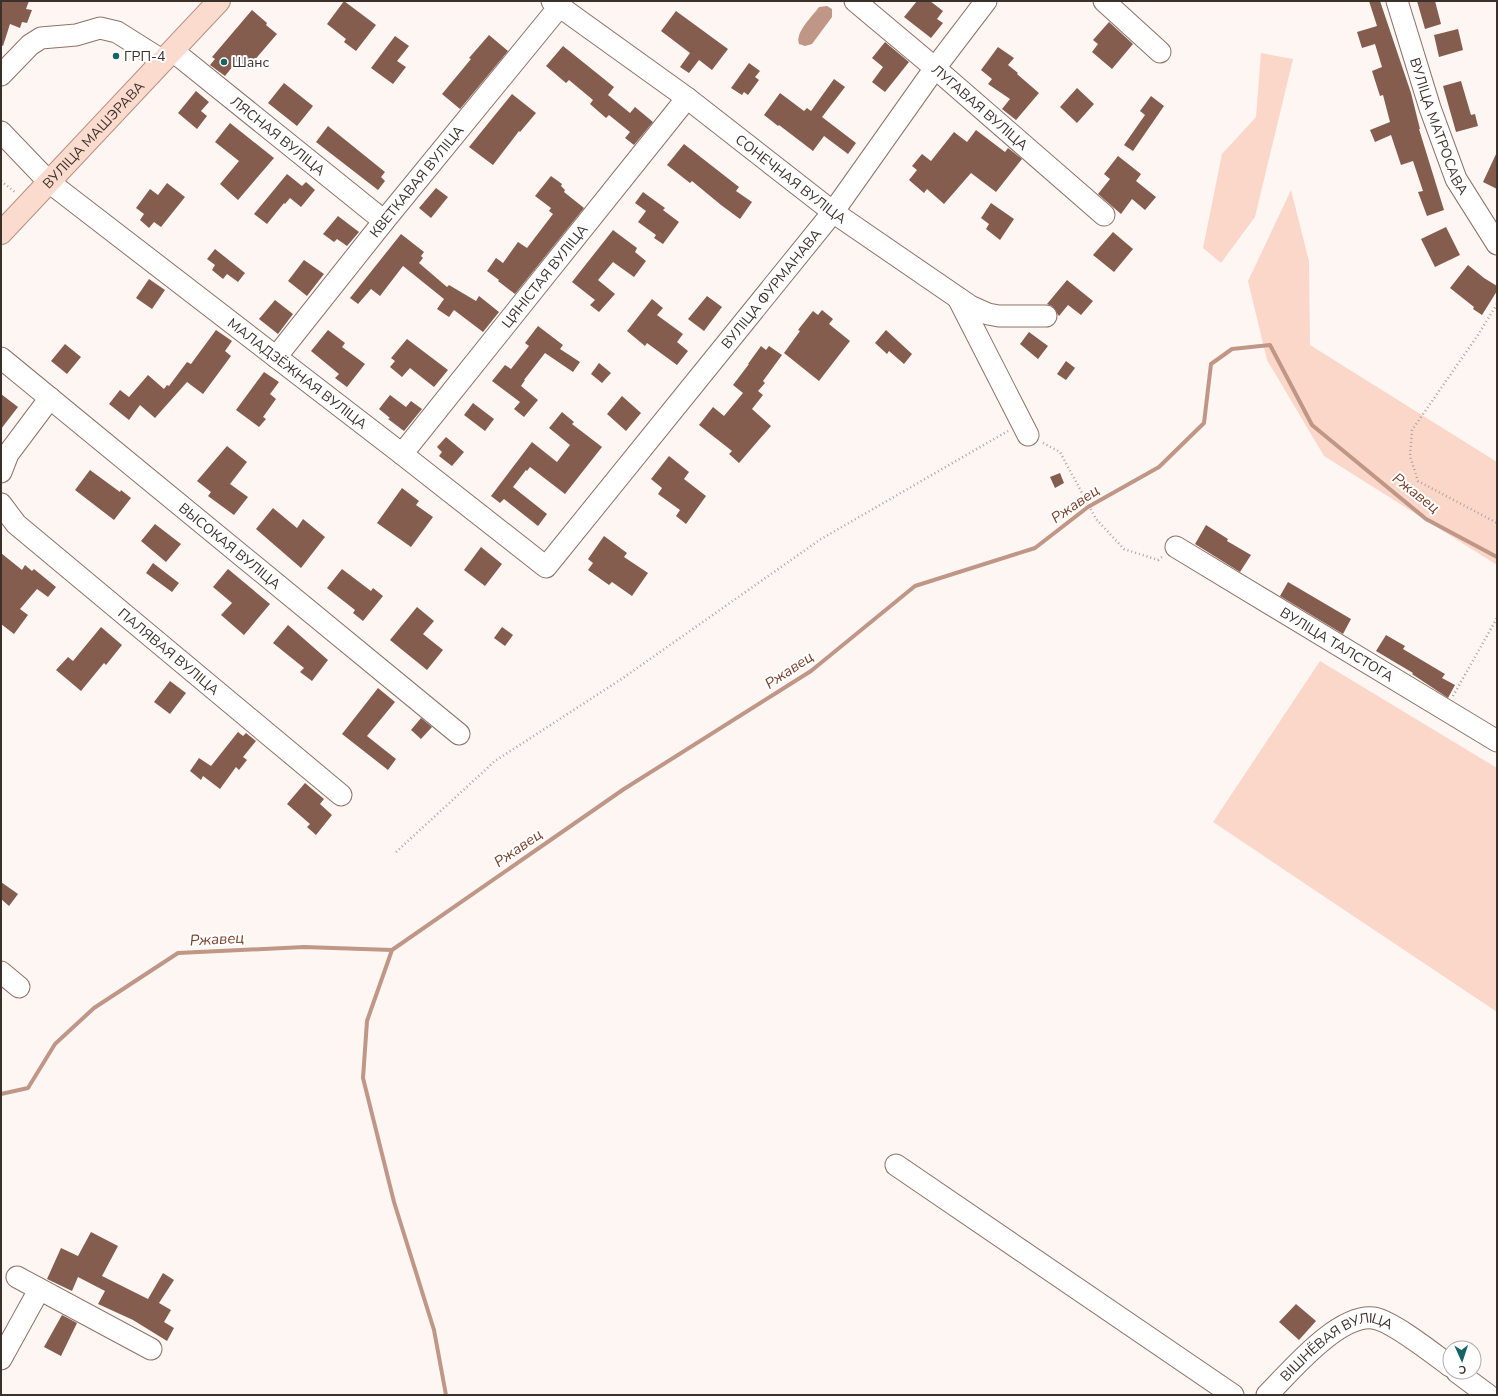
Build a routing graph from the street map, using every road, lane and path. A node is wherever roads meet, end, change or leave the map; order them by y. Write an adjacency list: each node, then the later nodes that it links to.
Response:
1 (219, 1): 8 (main road, ВУЛІЦА МАШЭРАВА)
2 (855, 1): 9 (street, ЛУГАВАЯ ВУЛІЦА)
3 (986, 1): 9 (street, ВУЛІЦА ФУРМАНАВА)
4 (1104, 1): 7 (street)
5 (1397, 1): 18 (street, ВУЛІЦА МАТРОСАВА)
6 (555, 4): 11 (street, СОНЕЧНАЯ ВУЛІЦА); 16 (street, КВЕТКАВАЯ ВУЛІЦА)
7 (1160, 52)
8 (168, 56): 10 (street, ЛЯСНАЯ ВУЛІЦА); 13 (main road, ВУЛІЦА МАШЭРАВА); 16 (street, ЛЯСНАЯ ВУЛІЦА)
9 (935, 68): 14 (street, ВУЛІЦА ФУРМАНАВА); 15 (street, ЛУГАВАЯ ВУЛІЦА)
10 (1, 75)
11 (686, 98): 14 (street, СОНЕЧНАЯ ВУЛІЦА); 26 (street, ЦЯНІСТАЯ ВУЛІЦА)
12 (1, 132): 13 (street, МАЛАДЗЁЖНАЯ ВУЛІЦА)
13 (49, 182): 17 (main road, ВУЛІЦА МАШЭРАВА); 22 (street, МАЛАДЗЁЖНАЯ ВУЛІЦА)
14 (833, 212): 19 (street, СОНЕЧНАЯ ВУЛІЦА); 31 (street, ВУЛІЦА ФУРМАНАВА)
15 (1104, 214)
16 (384, 221): 22 (street, КВЕТКАВАЯ ВУЛІЦА)
17 (1, 233)
18 (1497, 244)
19 (958, 298): 21 (street, СОНЕЧНАЯ ВУЛІЦА); 25 (street)
20 (1497, 304): 29 (path)
21 (1046, 316)
22 (276, 357): 26 (street, МАЛАДЗЁЖНАЯ ВУЛІЦА)
23 (1, 358): 24 (street, ВЫСОКАЯ ВУЛІЦА)
24 (50, 398): 27 (street); 34 (street, ВЫСОКАЯ ВУЛІЦА)
25 (1025, 429): 30 (path); 37 (path)
26 (402, 454): 31 (street, МАЛАДЗЁЖНАЯ ВУЛІЦА)
27 (1, 472)
28 (1, 504): 36 (street, ПАЛЯВАЯ ВУЛІЦА)
29 (1497, 523)
30 (1176, 547): 33 (street, ВУЛІЦА ТАЛСТОГА)
31 (546, 567)
32 (1497, 618): 33 (path)
33 (1445, 710): 35 (street, ВУЛІЦА ТАЛСТОГА)
34 (459, 734)
35 (1497, 742)
36 (341, 795)
37 (396, 852)
38 (1, 972): 39 (street)
39 (19, 987)
40 (896, 1164): 47 (street)
41 (17, 1277): 42 (street)
42 (39, 1290): 43 (street); 44 (street)
43 (151, 1349)
44 (1, 1359)
45 (1442, 1360): 48 (street, ВІШНЁВАЯ ВУЛІЦА)
46 (1468, 1380): 49 (street)
47 (1233, 1395)
48 (1267, 1395)
49 (1488, 1395)

